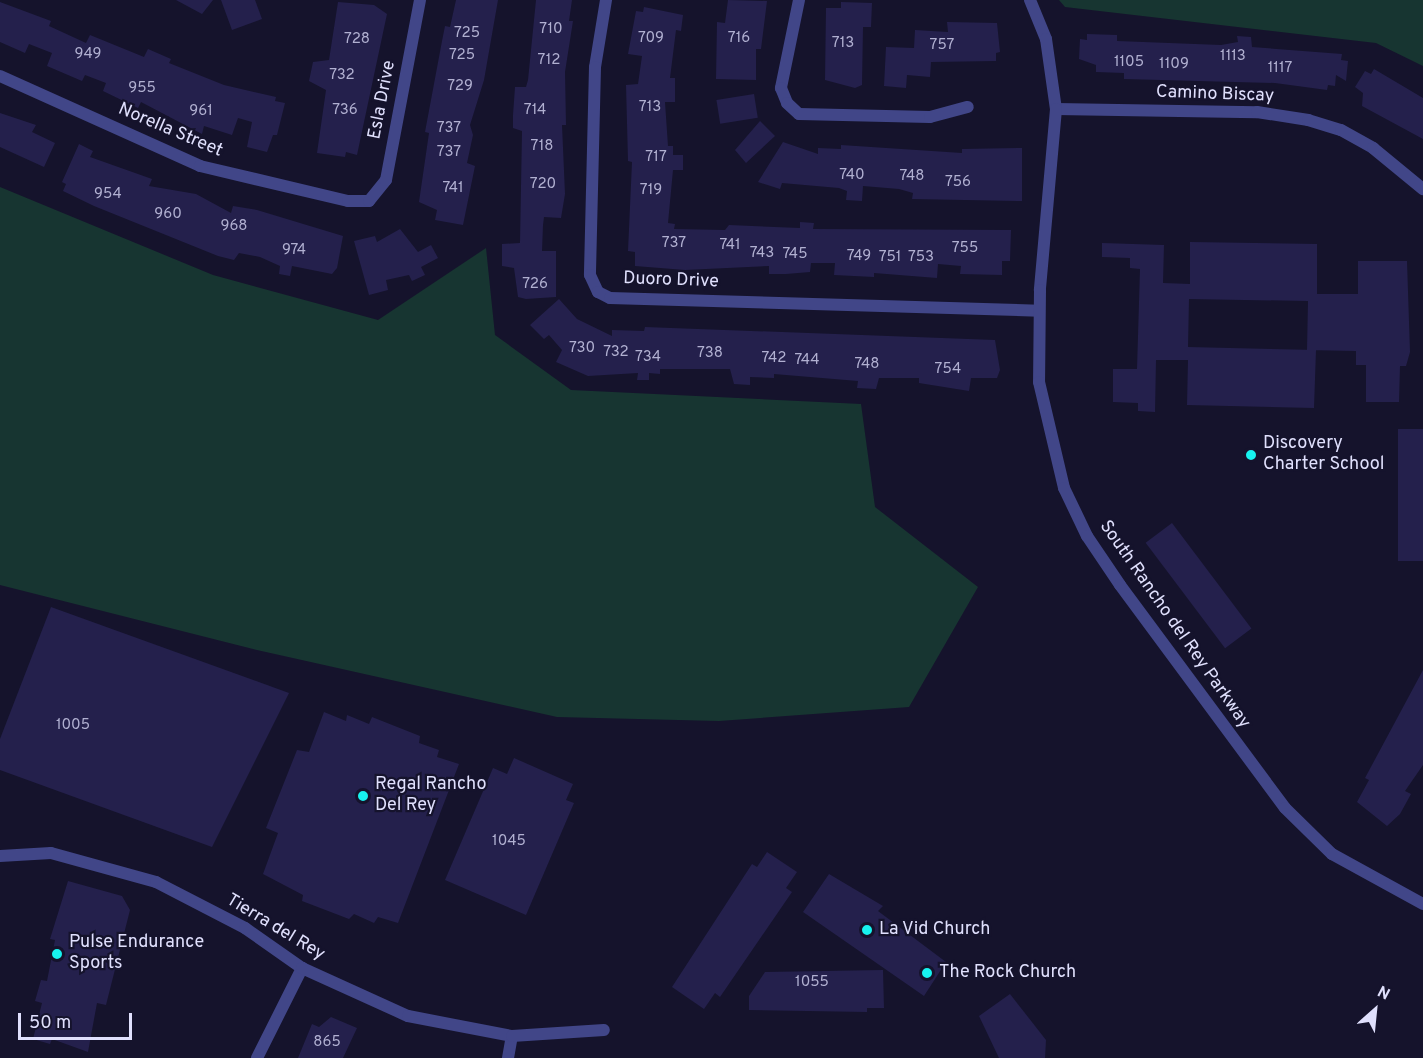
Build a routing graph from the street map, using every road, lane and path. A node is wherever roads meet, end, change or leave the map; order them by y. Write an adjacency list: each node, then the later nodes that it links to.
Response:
1 (420, 0): 9 (street, Esla Drive)
2 (606, 0): 10 (street, Duoro Drive)
3 (799, 0): 6 (street)
4 (1030, 0): 7 (street, South Rancho del Rey Parkway)
5 (0, 76): 9 (street, Norella Street)
6 (968, 107)
7 (1056, 109): 8 (street, Camino Biscay); 10 (street, South Rancho del Rey Parkway)
8 (1423, 189)
9 (369, 201)
10 (1039, 311): 12 (street, South Rancho del Rey Parkway)
11 (0, 856): 13 (street, Tierra del Rey)
12 (1423, 904)
13 (302, 968): 15 (street, Tierra del Rey); 16 (street)
14 (604, 1030): 15 (street, Tierra del Rey)
15 (512, 1036): 17 (street)
16 (257, 1058)
17 (508, 1058)

